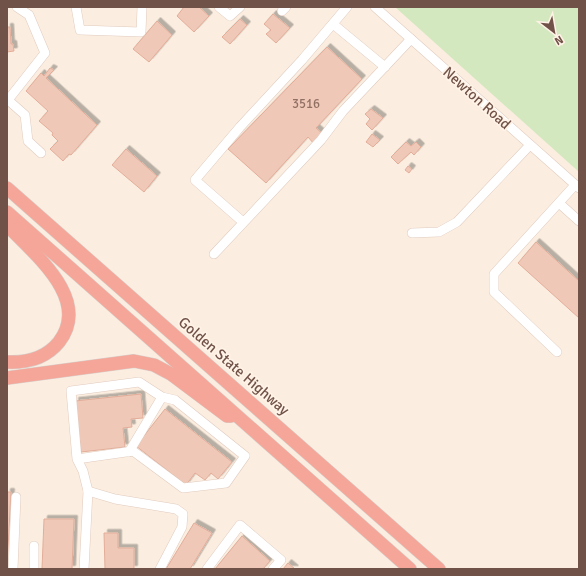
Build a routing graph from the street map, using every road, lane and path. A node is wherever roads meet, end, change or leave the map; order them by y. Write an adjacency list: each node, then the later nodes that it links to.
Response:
1 (17, 7): 12 (street)
2 (76, 7): 3 (street)
3 (142, 7)
4 (219, 7): 5 (street)
5 (240, 7)
6 (347, 7): 8 (street)
7 (375, 7): 9 (street, Newton Road)
8 (333, 24): 10 (street); 18 (street)
9 (410, 39): 10 (street); 11 (street, Newton Road)
10 (385, 67): 18 (street)
11 (530, 145): 13 (street, Newton Road); 20 (street)
12 (41, 153)
13 (577, 186): 15 (street)
14 (7, 188): 43 (highway, Golden State Highway)
15 (559, 203): 17 (street); 22 (street)
16 (7, 212): 30 (highway)
17 (579, 221)
18 (243, 222): 21 (street)
19 (7, 225): 24 (highway)
20 (412, 233)
21 (214, 254)
22 (557, 352)
23 (7, 354): 24 (highway)
24 (24, 360): 25 (highway)
25 (7, 362)
26 (7, 372): 27 (highway)
27 (24, 375): 28 (highway); 30 (highway)
28 (7, 378)
29 (162, 397): 31 (street); 31 (street); 32 (street)
30 (239, 416): 42 (highway)
31 (129, 452): 32 (street)
32 (77, 459): 33 (street)
33 (88, 491): 38 (street); 39 (street)
34 (16, 498): 36 (street)
35 (34, 546): 37 (street)
36 (13, 569)
37 (34, 569)
38 (84, 569)
39 (160, 569)
40 (207, 569): 41 (street)
41 (273, 569)
42 (410, 569)
43 (439, 569)

